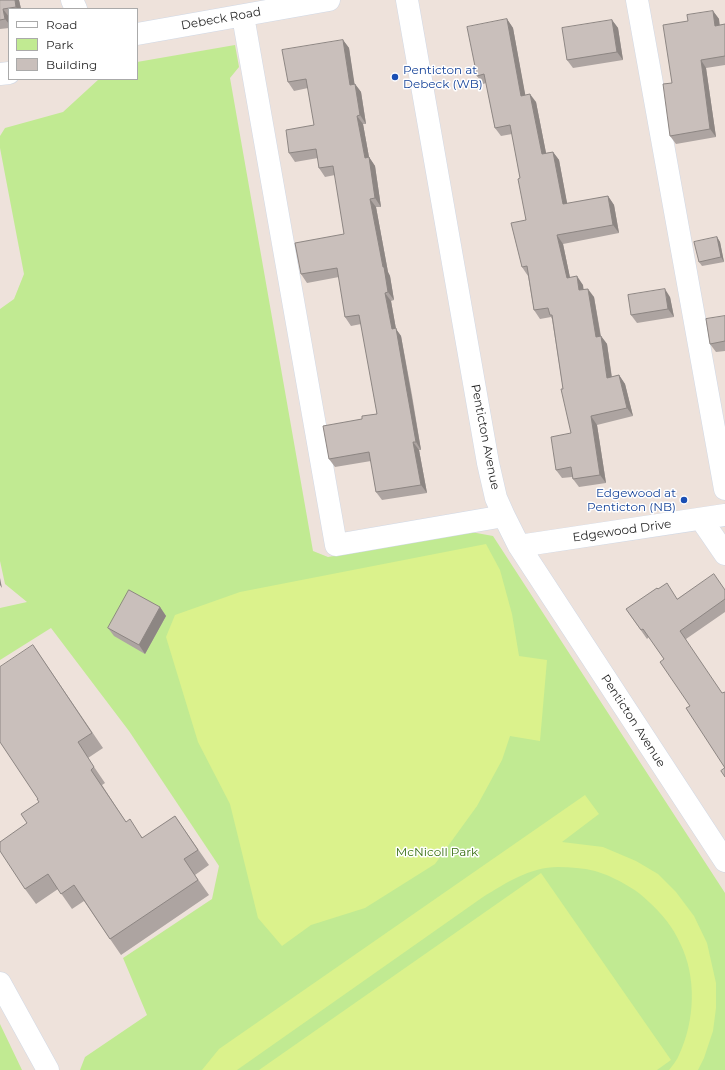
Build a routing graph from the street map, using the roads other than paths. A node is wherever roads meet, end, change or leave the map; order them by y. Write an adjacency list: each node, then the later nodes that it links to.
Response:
1 (328, 0): 4 (street, Debeck Road)
2 (407, 0): 8 (street, Penticton Avenue)
3 (637, 0): 6 (street)
4 (244, 16): 5 (street, Debeck Road); 8 (street)
5 (138, 34)
6 (725, 489)
7 (725, 515): 9 (street, Edgewood Drive)
8 (504, 516): 10 (street, Penticton Avenue)
9 (701, 519): 10 (street, Edgewood Drive); 11 (street)
10 (519, 546): 12 (street, Penticton Avenue)
11 (725, 554)
12 (725, 861)
13 (0, 983): 14 (street)
14 (48, 1070)

